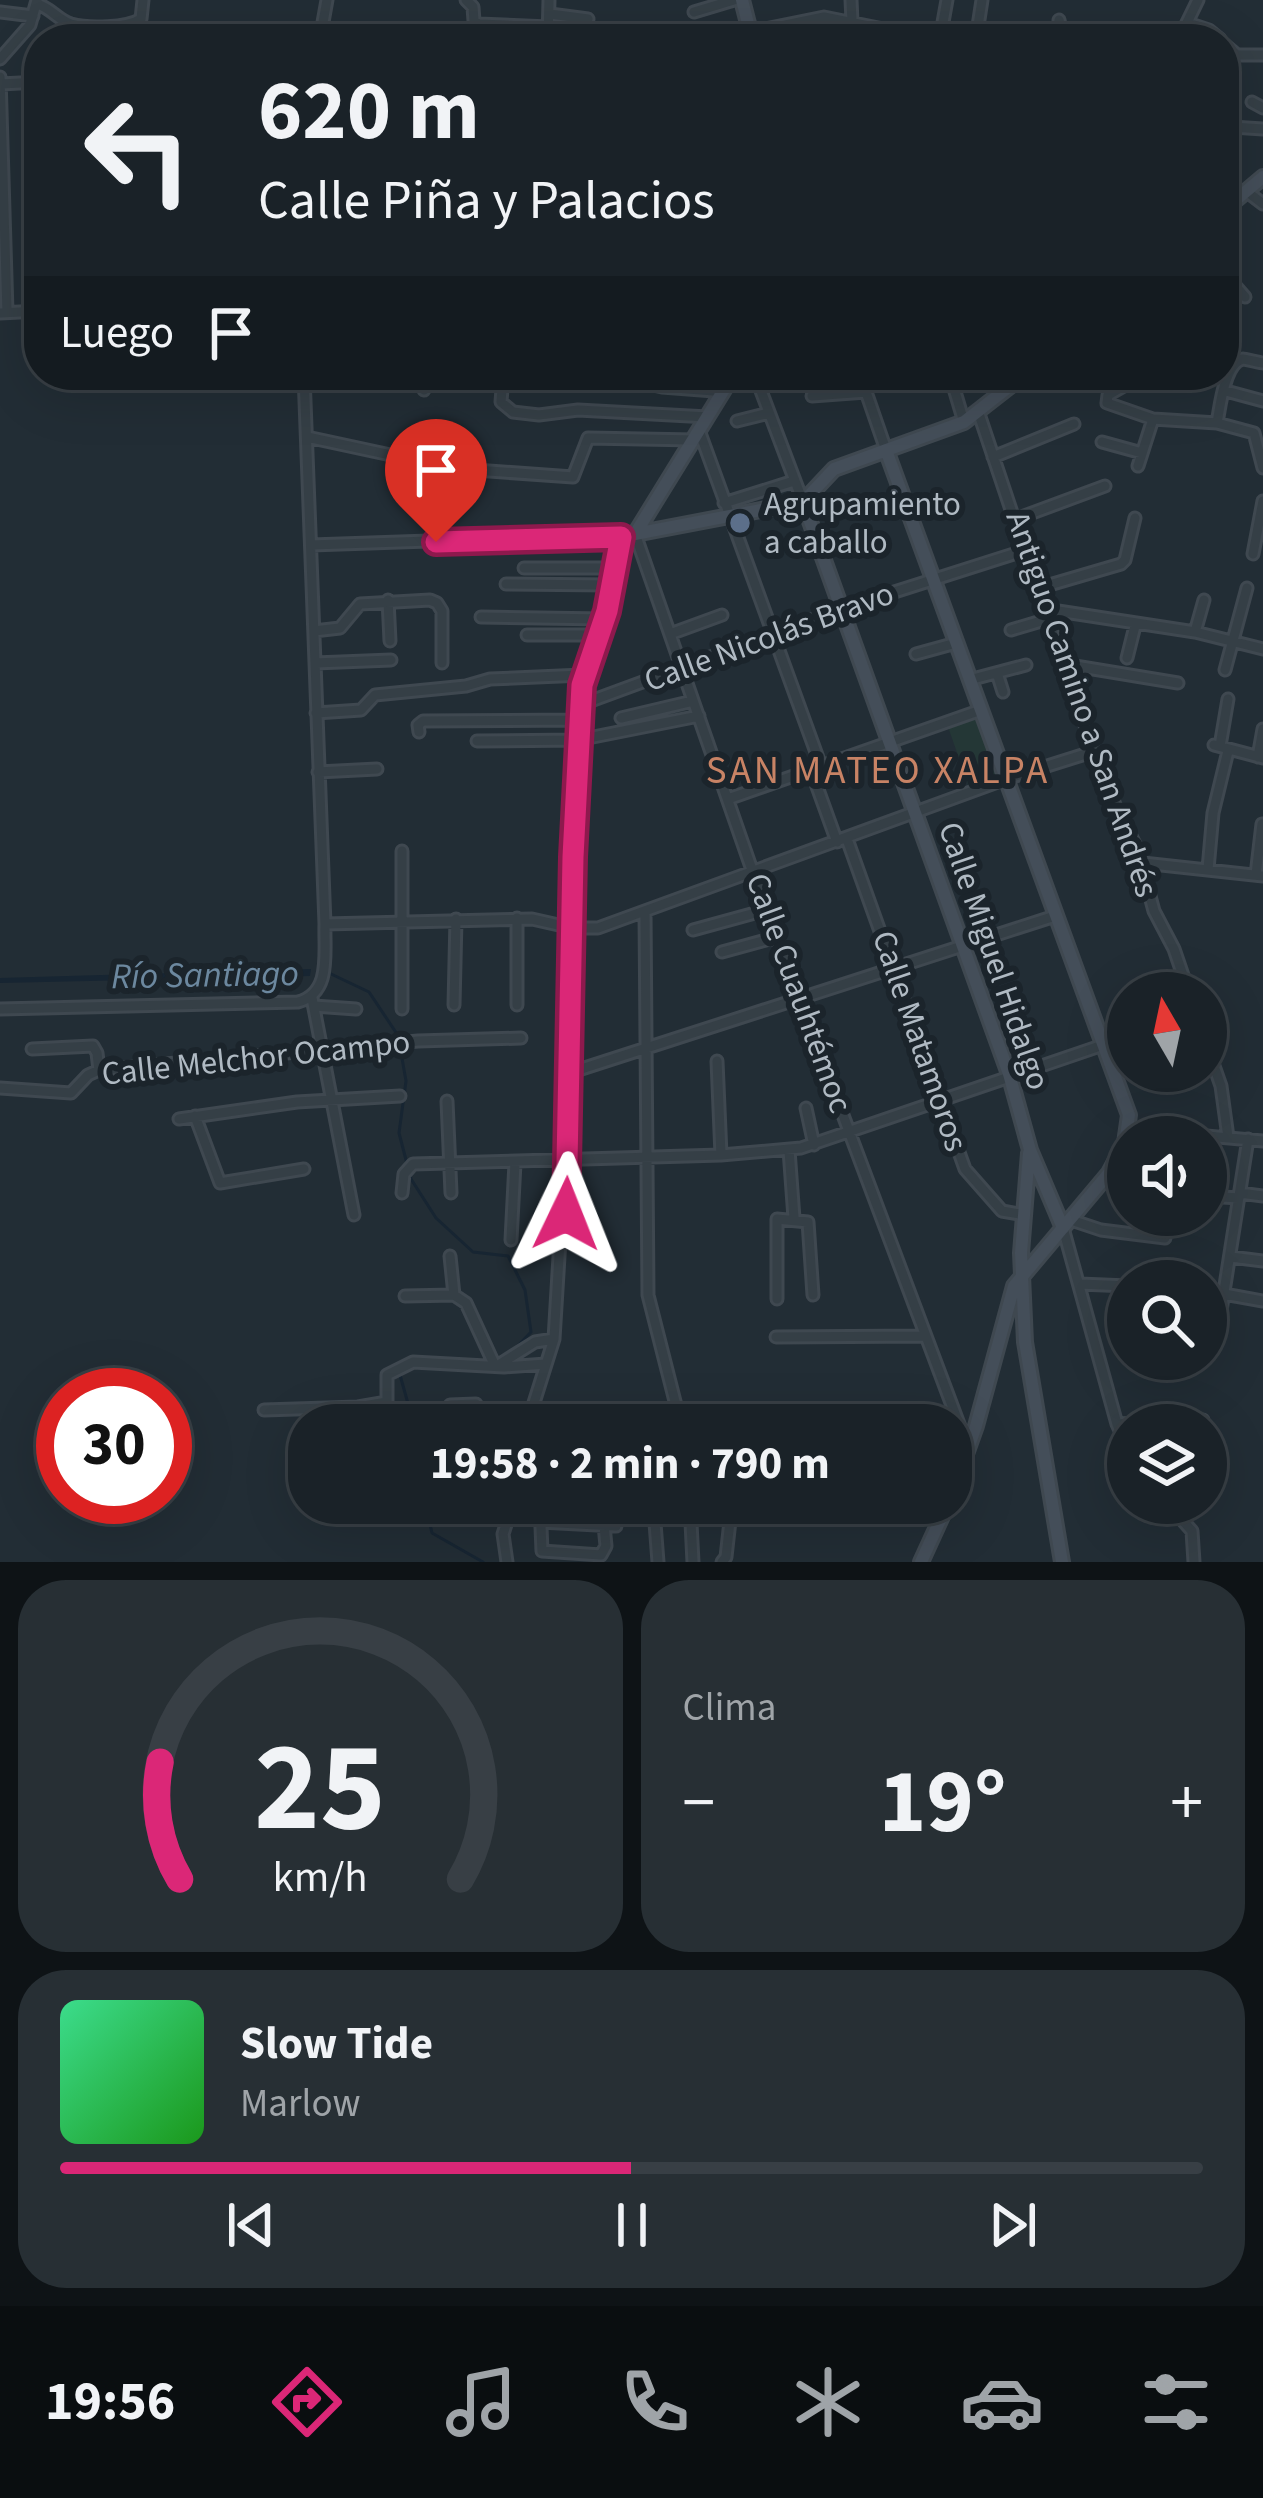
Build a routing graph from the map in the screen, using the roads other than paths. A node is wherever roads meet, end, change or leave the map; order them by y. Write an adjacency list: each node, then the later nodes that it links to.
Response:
1 (549, 0): 9 (street)
2 (823, 0): 11 (street)
3 (851, 0): 15 (street)
4 (1198, 0): 16 (street)
5 (37, 2): 10 (street); 18 (street)
6 (740, 4): 8 (street)
7 (0, 12): 10 (street)
8 (694, 12)
9 (550, 14): 12 (street); 19 (street)
10 (33, 16): 17 (street)
11 (824, 17): 14 (street); 15 (street)
12 (588, 19)
13 (1058, 20): 22 (street)
14 (800, 22): 20 (street)
15 (852, 22): 21 (street)
16 (1188, 23): 23 (street)
17 (29, 24)
18 (71, 24)
19 (549, 24)
20 (793, 24)
21 (858, 24)
22 (1059, 24)
23 (1191, 24)
24 (4, 41): 25 (street)
25 (0, 59)
26 (0, 80): 27 (street)
27 (1, 104): 28 (street)
28 (2, 136): 35 (street)
29 (1263, 177): 30 (main road)
30 (1246, 191): 31 (main road); 32 (street)
31 (1239, 197)
32 (1263, 204)
33 (1239, 290): 34 (street)
34 (1245, 297)
35 (4, 312)
36 (305, 390): 58 (street)
37 (502, 390): 51 (street)
38 (700, 390): 46 (street)
39 (724, 390): 46 (main road)
40 (761, 390): 49 (street, Calle Miguel Hidalgo)
41 (954, 390): 54 (street)
42 (998, 390): 50 (main road)
43 (1121, 390): 52 (street)
44 (1226, 391): 48 (street); 55 (street)
45 (866, 392): 47 (street); 60 (street)
46 (721, 395): 51 (main road)
47 (812, 396)
48 (1263, 401)
49 (769, 413): 53 (street); 67 (street, Calle Miguel Hidalgo)
50 (979, 413): 54 (main road); 63 (street, Antiguo Camino a San Andrés)
51 (708, 417): 57 (main road)
52 (1153, 419): 55 (street); 61 (street)
53 (737, 421)
54 (964, 422): 60 (main road)
55 (1217, 423): 65 (street)
56 (1073, 424): 63 (street)
57 (697, 436): 66 (street); 71 (street, Calle Matamoros); 74 (main road)
58 (308, 437): 62 (street); 75 (street)
59 (1102, 442): 61 (street)
60 (886, 450): 70 (main road); 80 (main road)
61 (1142, 453): 64 (street)
62 (400, 457)
63 (993, 457): 73 (street, Antiguo Camino a San Andrés)
64 (1138, 466)
65 (1263, 468)
66 (461, 469)
67 (794, 481): 70 (street, Calle Miguel Hidalgo); 71 (street)
68 (1105, 486): 73 (street)
69 (1263, 501): 77 (street)
70 (802, 502): 71 (main road); 87 (main road, Calle Miguel Hidalgo)
71 (726, 509): 74 (main road); 97 (street, Calle Matamoros)
72 (1135, 518): 83 (street)
73 (1016, 519): 76 (street, Antiguo Camino a San Andrés)
74 (628, 536): 75 (street); 79 (street); 96 (street, Calle Cuauhtémoc)
75 (311, 545): 94 (street)
76 (1026, 550): 80 (street, Calle Nicolás Bravo); 83 (street, Antiguo Camino a San Andrés)
77 (1253, 554)
78 (524, 568): 79 (street)
79 (613, 568): 82 (street)
80 (934, 578): 87 (street, Calle Nicolás Bravo); 102 (main road)
81 (506, 584): 82 (street)
82 (610, 585): 91 (street)
83 (1039, 588): 88 (street, Antiguo Camino a San Andrés)
84 (1247, 588): 101 (street)
85 (388, 600): 94 (street); 100 (street); 108 (street)
86 (1204, 600): 95 (street)
87 (841, 609): 97 (street, Calle Nicolás Bravo); 130 (main road, Calle Miguel Hidalgo)
88 (1047, 614): 92 (street); 93 (street); 109 (street, Antiguo Camino a San Andrés)
89 (722, 615): 96 (street)
90 (481, 617): 91 (street)
91 (604, 619): 99 (street)
92 (1135, 626): 95 (street); 105 (street)
93 (1011, 630)
94 (314, 631): 107 (street)
95 (1196, 632): 101 (street)
96 (670, 634): 111 (street, Calle Cuauhtémoc)
97 (772, 634): 111 (street, Calle Nicolás Bravo); 134 (street, Calle Matamoros)
98 (527, 635): 99 (street)
99 (597, 635): 114 (street)
100 (390, 641)
101 (1233, 641): 103 (street); 112 (street)
102 (956, 643): 104 (street); 115 (main road)
103 (1263, 649)
104 (916, 654)
105 (1127, 658)
106 (391, 660): 107 (street)
107 (315, 663): 122 (street)
108 (442, 663)
109 (1063, 664): 116 (street); 132 (street, Antiguo Camino a San Andrés)
110 (1026, 665): 113 (street)
111 (681, 668): 119 (street, Calle Cuauhtémoc); 120 (street, Calle Nicolás Bravo)
112 (1226, 670)
113 (997, 673): 115 (street); 117 (street)
114 (584, 675): 120 (street); 122 (street)
115 (969, 680): 121 (main road)
116 (1178, 683)
117 (1003, 692)
118 (1228, 699): 131 (street)
119 (693, 701): 123 (street, Calle Cuauhtémoc); 124 (street)
120 (580, 705): 125 (street)
121 (981, 710): 130 (street); 137 (main road)
122 (316, 713): 136 (street)
123 (698, 716): 128 (street); 138 (street, Calle Cuauhtémoc)
124 (621, 718)
125 (579, 720): 127 (street); 128 (street)
126 (1263, 729): 133 (street)
127 (419, 733)
128 (578, 740): 129 (street); 154 (street)
129 (477, 741)
130 (890, 741): 134 (street); 139 (main road, Calle Miguel Hidalgo)
131 (1221, 748): 133 (street); 144 (street)
132 (1095, 751): 137 (street); 143 (street, Antiguo Camino a San Andrés)
133 (1261, 757)
134 (816, 768): 138 (street); 141 (street, Calle Matamoros)
135 (377, 769): 136 (street)
136 (318, 772): 153 (street)
137 (1006, 778): 139 (street); 149 (main road)
138 (728, 799): 145 (street, Calle Cuauhtémoc)
139 (916, 813): 141 (street); 157 (main road, Calle Miguel Hidalgo)
140 (1262, 824): 146 (street)
141 (842, 841): 145 (street); 159 (street, Calle Matamoros)
142 (402, 851): 151 (street)
143 (1142, 863): 144 (street); 160 (street, Antiguo Camino a San Andrés)
144 (1208, 869): 146 (street)
145 (754, 872): 147 (street, Calle Cuauhtémoc); 148 (street)
146 (1259, 876)
147 (766, 910): 155 (street); 156 (street, Calle Cuauhtémoc)
148 (645, 911): 154 (street); 170 (street)
149 (1054, 916): 157 (street); 169 (main road)
150 (518, 918): 152 (street); 154 (street); 164 (street)
151 (400, 920): 152 (street); 153 (street); 167 (street)
152 (456, 920): 163 (street)
153 (325, 924): 162 (street)
154 (572, 928): 175 (street)
155 (693, 930)
156 (777, 937): 158 (street); 161 (street, Calle Cuauhtémoc)
157 (963, 944): 159 (street); 176 (main road, Calle Miguel Hidalgo)
158 (722, 952)
159 (894, 967): 161 (street); 180 (street, Calle Matamoros)
160 (1182, 972)
161 (799, 996): 170 (street); 187 (street, Calle Cuauhtémoc)
162 (313, 1002): 165 (street); 166 (street); 172 (street)
163 (454, 1004)
164 (517, 1005)
165 (0, 1009)
166 (356, 1009)
167 (402, 1009)
168 (521, 1038): 172 (street, Calle Melchor Ocampo)
169 (1103, 1045): 176 (street); 185 (main road)
170 (646, 1048): 175 (street); 195 (street)
171 (32, 1049): 174 (street)
172 (322, 1051): 174 (street, Calle Melchor Ocampo); 181 (street)
173 (717, 1061): 194 (street)
174 (99, 1070): 177 (street, Calle Melchor Ocampo)
175 (569, 1073): 196 (street)
176 (1009, 1074): 180 (street); 193 (main road, Calle Miguel Hidalgo)
177 (0, 1088)
178 (1222, 1092): 188 (street)
179 (400, 1096): 181 (street)
180 (940, 1098): 187 (street); 207 (street, Calle Matamoros)
181 (331, 1101): 184 (street); 206 (street)
182 (446, 1101): 198 (street)
183 (806, 1108): 191 (street)
184 (195, 1116): 186 (street); 199 (street)
185 (1127, 1116)
186 (179, 1119)
187 (850, 1130): 191 (street); 225 (street, Calle Cuauhtémoc)
188 (1228, 1137): 189 (street)
189 (1249, 1139): 190 (street); 204 (street)
190 (1263, 1141)
191 (814, 1145): 192 (street)
192 (789, 1150): 194 (street); 208 (street)
193 (1030, 1150): 207 (main road, Calle Miguel Hidalgo); 209 (main road, Calle Miguel Hidalgo)
194 (721, 1155): 195 (street)
195 (645, 1159): 196 (street); 232 (street)
196 (567, 1162): 197 (street); 227 (street)
197 (515, 1163): 198 (street); 211 (street)
198 (451, 1164): 201 (street); 202 (street)
199 (304, 1169)
200 (1107, 1175): 209 (main road)
201 (402, 1193)
202 (451, 1193)
203 (1227, 1196): 204 (street)
204 (1240, 1196): 205 (street); 213 (street)
205 (1263, 1196)
206 (354, 1215)
207 (1025, 1215): 215 (main road, Calle Miguel Hidalgo)
208 (794, 1218): 220 (street); 223 (street)
209 (1067, 1224): 210 (street); 215 (main road); 217 (street)
210 (1165, 1238)
211 (512, 1240)
212 (450, 1256): 219 (street)
213 (1231, 1256): 214 (street); 216 (street)
214 (1263, 1261)
215 (1022, 1273): 236 (main road); 253 (main road)
216 (1227, 1278)
217 (1080, 1284): 218 (street); 234 (street)
218 (1107, 1285)
219 (454, 1294): 222 (street); 228 (street)
220 (813, 1295)
221 (1227, 1295): 224 (street)
222 (405, 1296)
223 (777, 1299)
224 (1263, 1301)
225 (924, 1336): 226 (street); 233 (street, Calle Cuauhtémoc)
226 (776, 1337)
227 (554, 1339): 228 (street); 229 (street)
228 (492, 1362): 229 (street); 230 (street)
229 (546, 1364): 231 (street)
230 (387, 1402): 235 (street)
231 (534, 1404)
232 (676, 1404)
233 (945, 1404)
234 (1112, 1404)
235 (264, 1410)
236 (972, 1424)
237 (506, 1524): 248 (street)
238 (540, 1524): 247 (street)
239 (583, 1524): 246 (street)
240 (619, 1524): 246 (street)
241 (655, 1524): 249 (street)
242 (691, 1524): 250 (street)
243 (728, 1524): 251 (street)
244 (939, 1524): 252 (main road)
245 (1186, 1524): 254 (street)
246 (604, 1525): 247 (street)
247 (563, 1558)
248 (507, 1562)
249 (658, 1562)
250 (693, 1562)
251 (722, 1562)
252 (921, 1562)
253 (1062, 1562)
254 (1194, 1562)

